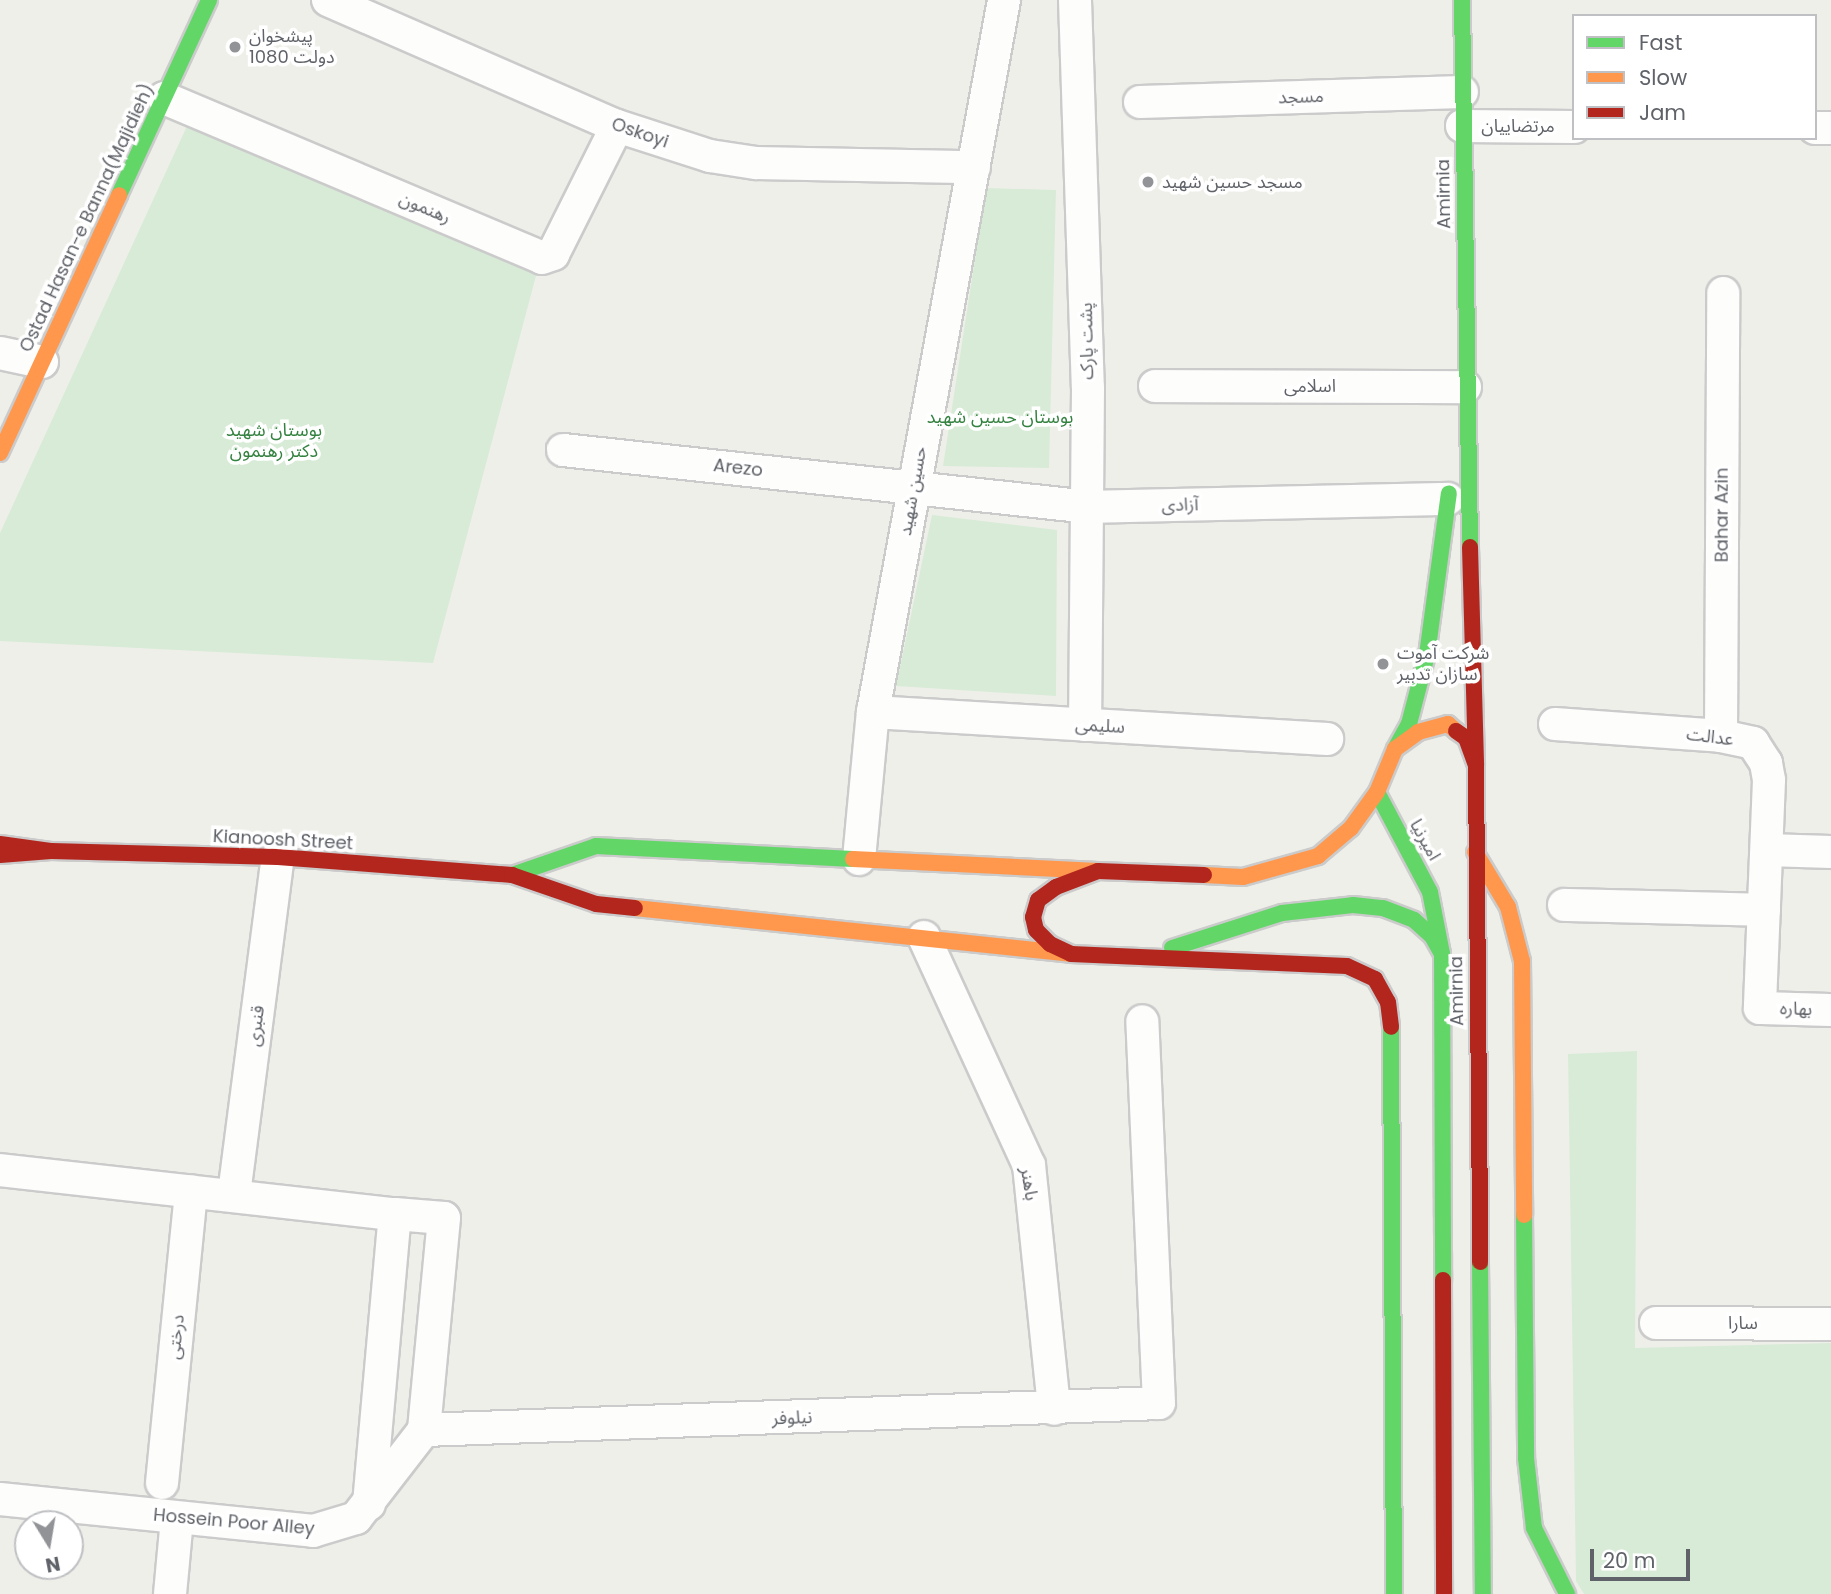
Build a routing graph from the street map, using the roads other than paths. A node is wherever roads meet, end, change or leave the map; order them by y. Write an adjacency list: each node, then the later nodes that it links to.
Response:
1 (209, 0): 7 (main road, Ostad Hasan-e Banna(Majidieh))
2 (328, 0): 9 (street, Oskoyi)
3 (1004, 0): 12 (street, حسین شهید)
4 (1075, 0): 22 (street, پشت پارک)
5 (1462, 0): 6 (main road, Amirnia)
6 (1462, 92): 8 (street, مسجد); 10 (main road, Amirnia)
7 (164, 97): 9 (street, رهنمون); 15 (main road, Ostad Hasan-e Banna(Majidieh))
8 (1140, 102)
9 (617, 126): 12 (street, Oskoyi)
10 (1462, 126): 11 (street, مرتضاییان); 17 (main road, Amirnia)
11 (1572, 127)
12 (974, 167): 20 (street, حسین شهید)
13 (1723, 293): 26 (street, Bahar Azin)
14 (0, 353): 15 (street)
15 (41, 362): 19 (main road, Ostad Hasan-e Banna(Majidieh))
16 (1155, 386): 17 (street, اسلامی)
17 (1465, 387): 21 (main road, Amirnia); 29 (main road, Amirnia)
18 (563, 450): 20 (street, Arezo)
19 (0, 453)
20 (914, 485): 22 (street, آزادی); 23 (street, حسین شهید)
21 (1448, 499): 22 (street, آزادی); 28 (main road, Amirnia)
22 (1090, 507): 25 (street, پشت پارک)
23 (873, 712): 25 (street, سلیمی); 38 (street, حسین شهید)
24 (1555, 724): 26 (street, عدالت)
25 (1085, 725): 27 (street, سلیمی)
26 (1721, 736): 32 (street, عدالت)
27 (1327, 739)
28 (1395, 749): 29 (main road); 30 (main road)
29 (1476, 765): 34 (main road, Amirnia)
30 (1377, 792): 39 (main road); 45 (main road, امیرنیا)
31 (0, 844): 33 (main road, Kianoosh Street)
32 (1767, 850): 35 (street); 42 (street, عدالت)
33 (51, 852): 36 (main road, Kianoosh Street); 37 (main road, Kianoosh Street)
34 (1475, 852): 65 (main road, Amirnia); 66 (main road)
35 (1831, 852)
36 (0, 855)
37 (278, 857): 40 (main road, Kianoosh Street); 52 (street, قنبری)
38 (859, 859): 39 (main road); 40 (main road)
39 (1098, 871): 44 (main road)
40 (512, 874): 43 (main road)
41 (1564, 905): 42 (street)
42 (1765, 910): 47 (street, عدالت)
43 (924, 937): 44 (main road); 56 (street, باهنر)
44 (1071, 954): 46 (main road)
45 (1442, 954): 46 (main road); 64 (main road, Amirnia)
46 (1147, 956): 63 (main road)
47 (1760, 1007): 48 (street, بهاره)
48 (1831, 1010)
49 (1142, 1021): 56 (street, نیلوفر)
50 (0, 1170): 51 (street)
51 (191, 1191): 52 (street); 58 (street, درختی)
52 (234, 1194): 53 (street)
53 (395, 1214): 57 (street); 60 (street)
54 (1656, 1323): 55 (street, سارا)
55 (1831, 1324)
56 (1054, 1409): 57 (street, نیلوفر)
57 (424, 1430): 60 (street, Hossein Poor Alley)
58 (162, 1483)
59 (0, 1499): 61 (street, Hossein Poor Alley)
60 (369, 1504): 61 (street, Hossein Poor Alley)
61 (177, 1518): 62 (street)
62 (170, 1594)
63 (1394, 1594)
64 (1444, 1594)
65 (1483, 1594)
66 (1567, 1594)

